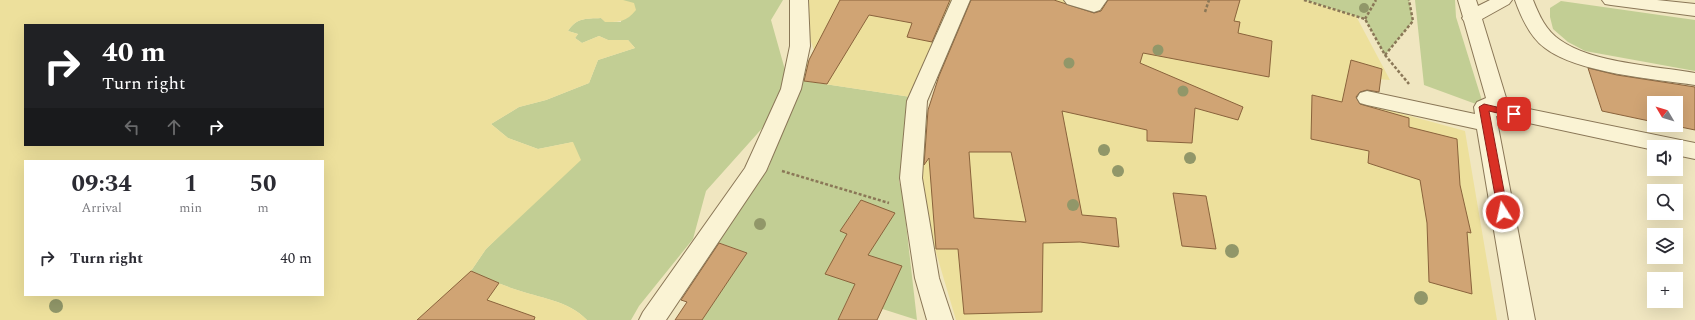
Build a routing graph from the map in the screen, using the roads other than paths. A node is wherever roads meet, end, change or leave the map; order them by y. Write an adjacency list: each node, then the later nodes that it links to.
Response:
1 (799, 0): 14 (street)
2 (961, 0): 15 (street)
3 (1073, 0): 4 (street)
4 (1098, 0)
5 (1503, 0): 8 (street)
6 (1524, 0): 10 (street)
7 (1611, 0): 9 (street)
8 (1469, 9): 12 (street)
9 (1695, 10)
10 (1695, 79)
11 (1367, 98): 12 (street)
12 (1489, 111): 13 (street); 16 (street)
13 (1695, 151)
14 (652, 320)
15 (940, 320)
16 (1522, 320)

